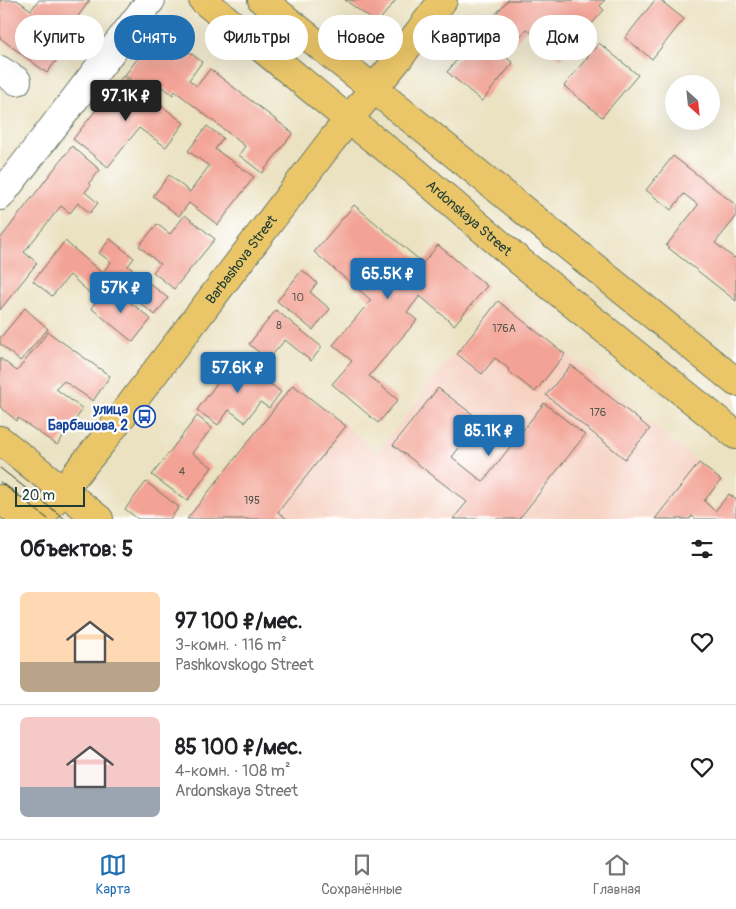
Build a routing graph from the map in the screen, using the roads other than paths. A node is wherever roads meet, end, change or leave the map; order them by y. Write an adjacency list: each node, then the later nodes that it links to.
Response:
1 (151, 0): 7 (street)
2 (203, 0): 6 (main road, Ardonskaya Street)
3 (262, 0): 5 (main road)
4 (443, 0): 5 (main road, Barbashova Street)
5 (374, 89): 6 (main road, Barbashova Street); 8 (main road)
6 (349, 120): 9 (main road, Ardonskaya Street); 11 (main road, Barbashova Street)
7 (0, 196)
8 (736, 382)
9 (736, 435)
10 (0, 440): 11 (main road)
11 (62, 490): 14 (main road, Barbashova Street); 15 (main road)
12 (0, 498): 13 (main road)
13 (26, 519)
14 (38, 519)
15 (99, 519)

